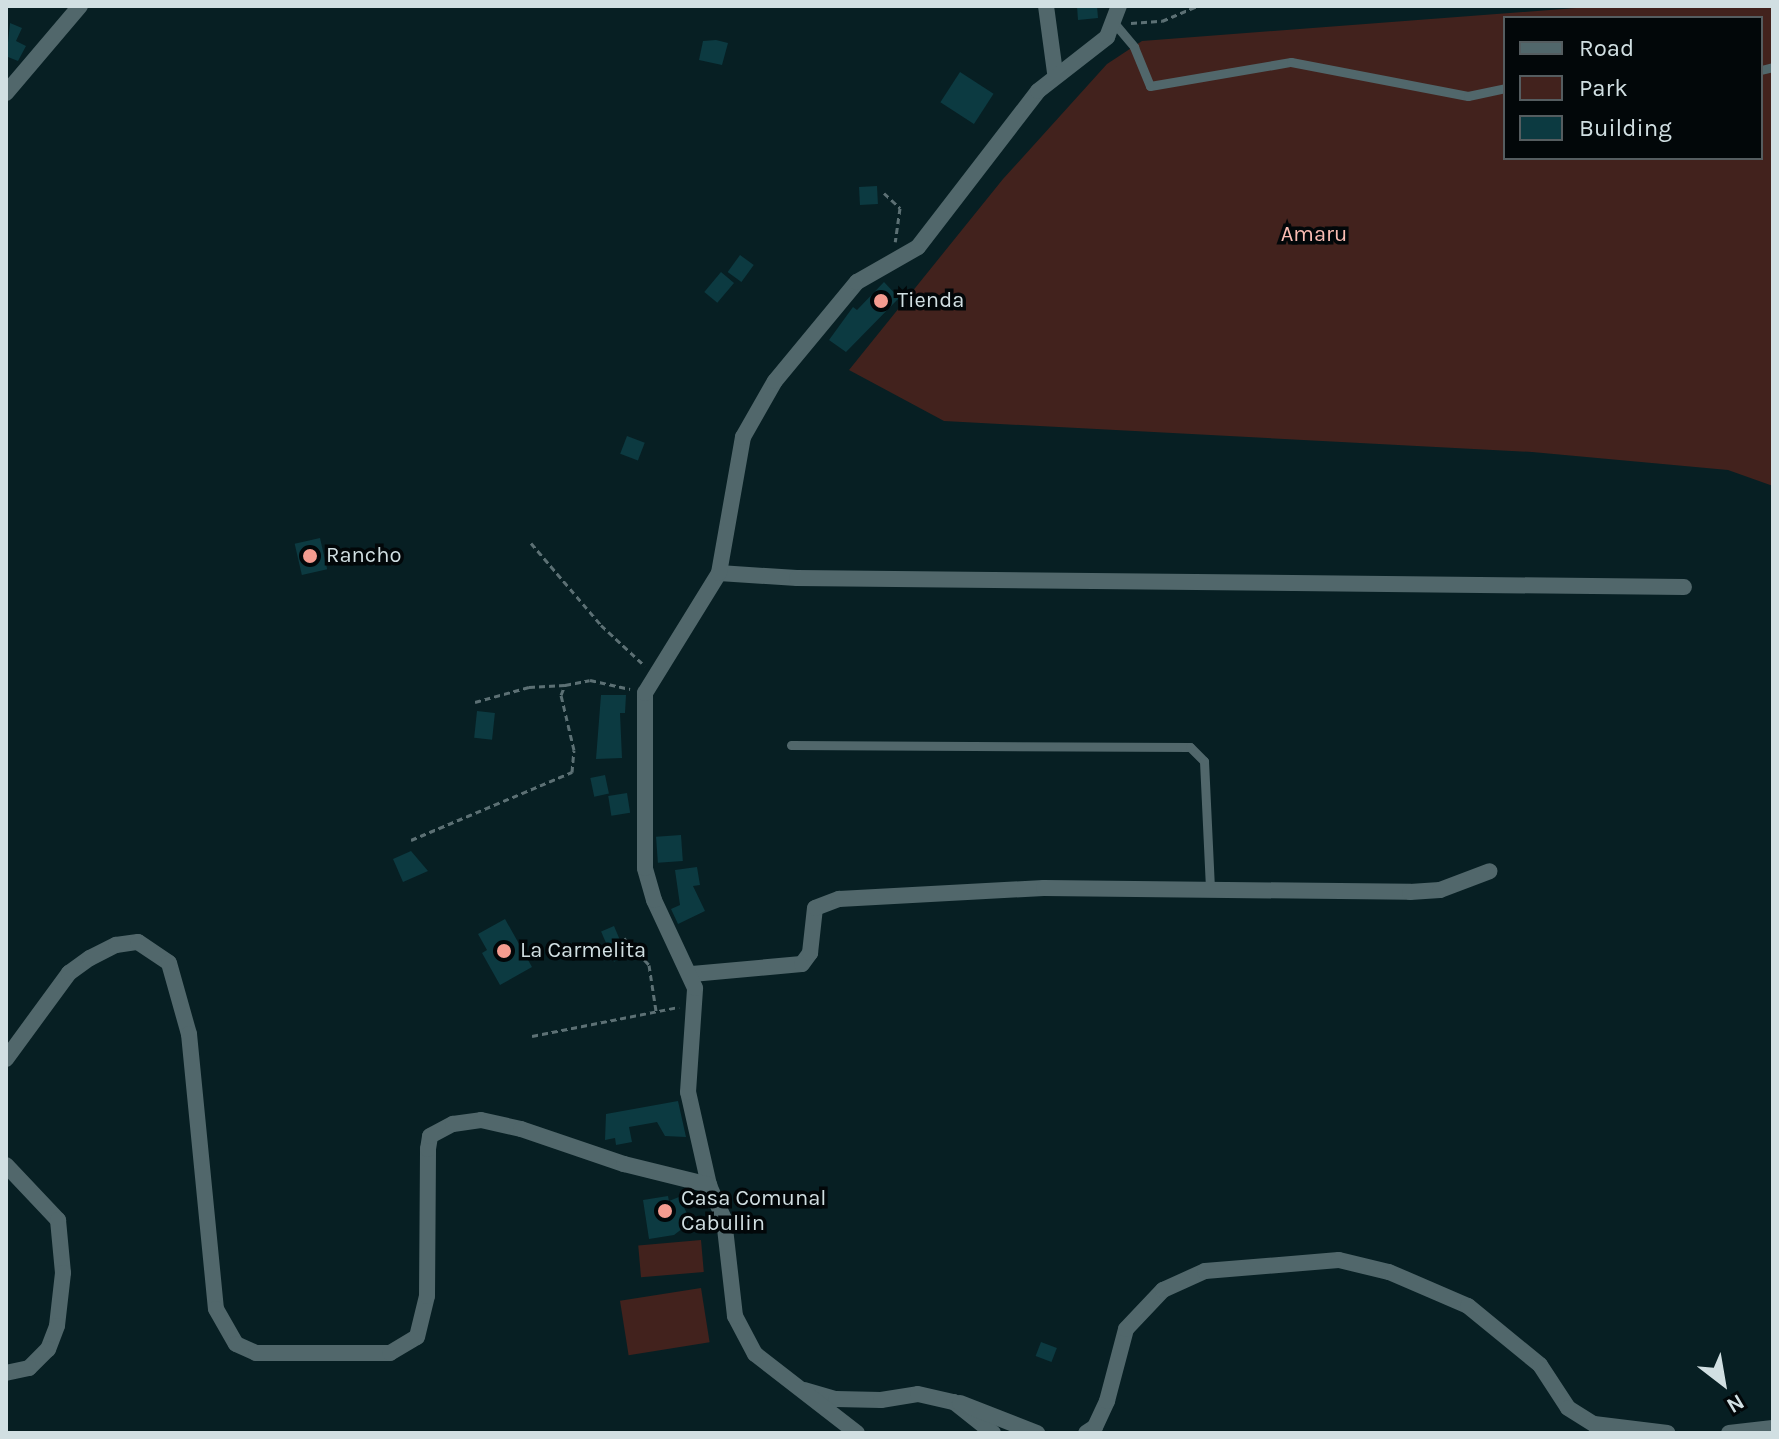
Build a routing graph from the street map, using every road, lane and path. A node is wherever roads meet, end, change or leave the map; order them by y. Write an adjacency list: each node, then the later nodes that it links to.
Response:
1 (80, 6): 8 (street)
2 (1046, 6): 6 (street)
3 (1119, 6): 5 (street)
4 (1197, 6): 5 (path)
5 (1115, 24): 6 (street); 7 (lane)
6 (1055, 73): 10 (street)
7 (1503, 88)
8 (6, 93)
9 (884, 193): 10 (path)
10 (891, 262): 12 (street)
11 (531, 543): 14 (path)
12 (719, 573): 13 (street); 14 (street)
13 (1684, 587)
14 (653, 674): 16 (street)
15 (565, 685): 16 (path); 17 (path); 19 (path)
16 (645, 693): 23 (street)
17 (475, 702)
18 (791, 745): 21 (lane)
19 (411, 840)
20 (1490, 871): 21 (street)
21 (1210, 889): 23 (street)
22 (624, 938): 25 (path)
23 (692, 974): 24 (street)
24 (695, 1004): 25 (path); 29 (street)
25 (656, 1011): 26 (path)
26 (532, 1036)
27 (6, 1059): 29 (street)
28 (6, 1165): 30 (street)
29 (709, 1185): 31 (street)
30 (6, 1373)
31 (799, 1389): 32 (street); 34 (street)
32 (954, 1402): 35 (street); 36 (street)
33 (1773, 1428): 39 (street)
34 (857, 1433)
35 (993, 1433)
36 (1037, 1433)
37 (1086, 1433): 38 (street)
38 (1667, 1433)
39 (1729, 1433)

